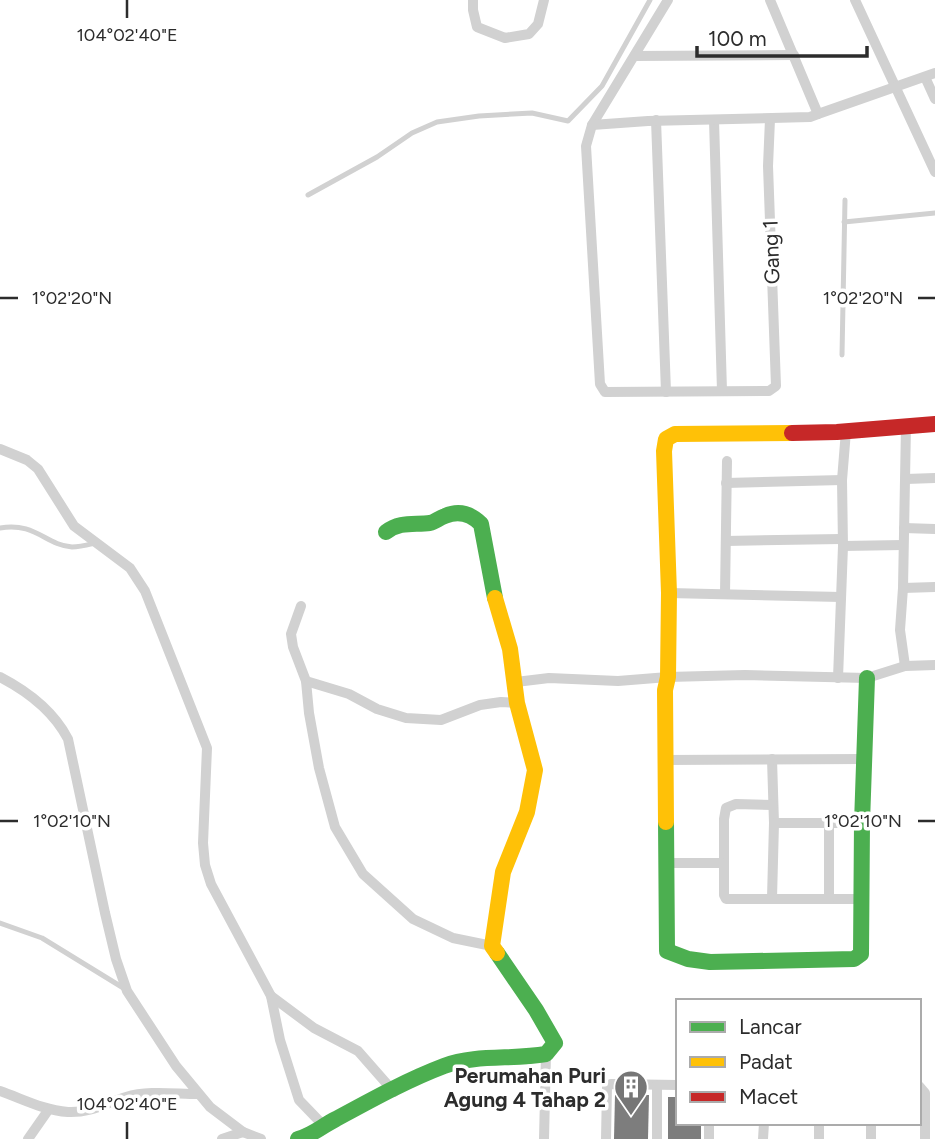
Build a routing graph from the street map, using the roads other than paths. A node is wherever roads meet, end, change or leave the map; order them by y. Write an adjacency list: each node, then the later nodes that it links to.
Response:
1 (473, 0): 2 (street)
2 (544, 0)
3 (650, 0): 18 (lane)
4 (668, 0): 8 (street)
5 (770, 0): 7 (street)
6 (855, 0): 10 (street)
7 (794, 55): 8 (street); 12 (street)
8 (635, 56): 16 (street)
9 (930, 75): 10 (street); 11 (street)
10 (894, 86): 12 (street); 17 (street)
11 (935, 99)
12 (818, 114): 13 (street)
13 (769, 119): 14 (street); 23 (street, Gang 1)
14 (714, 120): 15 (street); 23 (street)
15 (656, 121): 16 (street); 24 (street)
16 (592, 125): 24 (street)
17 (935, 172)
18 (308, 195)
19 (845, 200): 21 (lane)
20 (935, 213): 21 (lane)
21 (844, 222): 22 (lane)
22 (842, 355)
23 (722, 391): 24 (street)
24 (666, 392)
25 (935, 424): 26 (street)
26 (906, 426): 27 (street); 31 (street)
27 (846, 431): 32 (street); 44 (street)
28 (0, 449): 40 (street)
29 (727, 461): 33 (street)
30 (935, 478): 31 (street)
31 (906, 479): 35 (street)
32 (842, 480): 33 (street); 39 (street)
33 (726, 483): 38 (street)
34 (0, 528): 40 (lane)
35 (904, 528): 36 (street); 41 (street)
36 (935, 529)
37 (386, 532): 55 (street)
38 (726, 541): 39 (street); 45 (street)
39 (842, 542): 41 (street); 46 (street)
40 (95, 543): 72 (street)
41 (902, 545): 43 (street)
42 (935, 587): 43 (street)
43 (903, 588): 49 (street)
44 (669, 593): 45 (street); 51 (street)
45 (725, 594): 46 (street)
46 (841, 597): 52 (street)
47 (301, 606): 54 (street)
48 (935, 665): 49 (street)
49 (905, 666): 53 (street)
50 (0, 677): 71 (street)
51 (668, 677): 52 (street); 55 (street); 59 (street)
52 (838, 678): 53 (street)
53 (867, 678): 58 (street)
54 (306, 681): 56 (street); 70 (street)
55 (516, 682): 56 (street)
56 (517, 704): 70 (street)
57 (772, 759): 58 (street); 59 (street); 60 (street)
58 (863, 759): 62 (street)
59 (665, 760): 64 (street)
60 (773, 805): 61 (street); 65 (street)
61 (774, 823): 63 (street); 66 (street)
62 (862, 823): 63 (street); 68 (street)
63 (828, 824): 67 (street)
64 (665, 863): 65 (street); 68 (street)
65 (723, 863): 66 (street)
66 (772, 898): 67 (street)
67 (828, 899): 68 (street)
68 (860, 899)
69 (0, 923): 71 (lane)
70 (492, 946): 73 (street)
71 (128, 991): 79 (street)
72 (271, 996): 78 (street); 82 (street)
73 (546, 1054): 78 (street); 86 (street)
74 (657, 1085): 75 (street); 87 (street); 88 (street)
75 (676, 1085)
76 (921, 1088): 89 (street)
77 (0, 1091): 80 (street)
78 (394, 1092): 82 (street)
79 (198, 1094): 80 (street); 81 (street)
80 (49, 1110): 83 (street)
81 (243, 1132): 84 (street); 85 (street)
82 (312, 1135)
83 (28, 1139)
84 (222, 1139)
85 (261, 1139)
86 (544, 1139)
87 (606, 1139)
88 (657, 1139)
89 (925, 1139)

